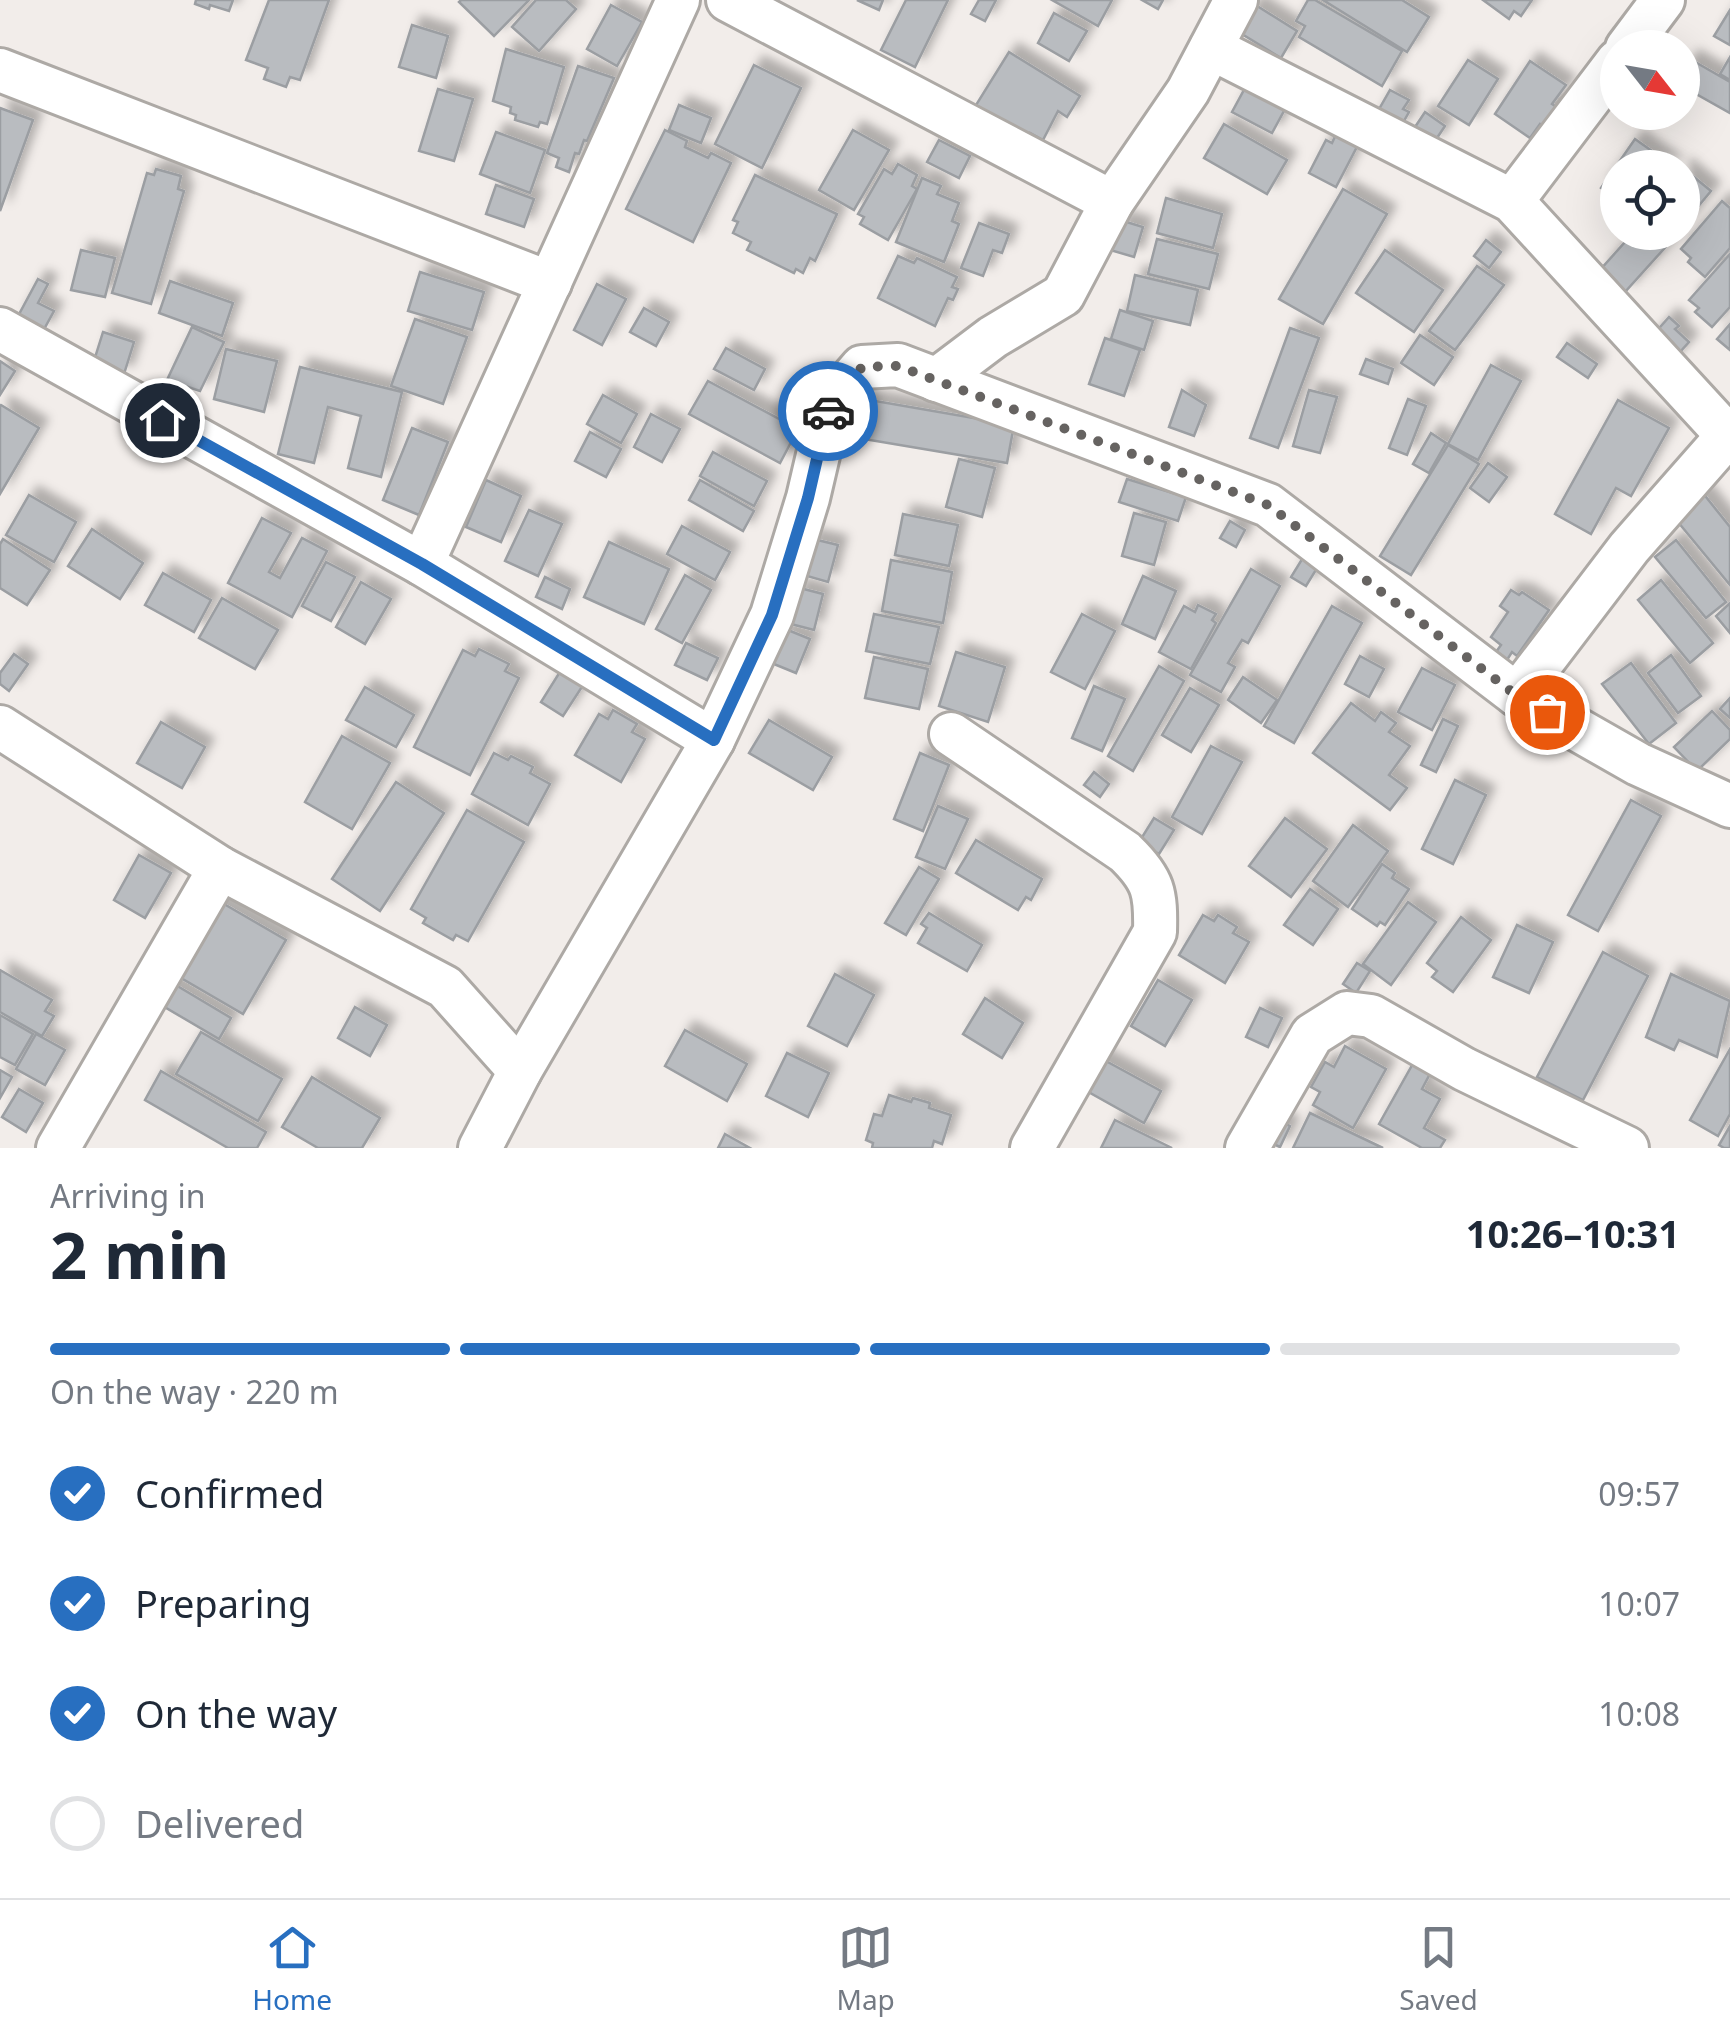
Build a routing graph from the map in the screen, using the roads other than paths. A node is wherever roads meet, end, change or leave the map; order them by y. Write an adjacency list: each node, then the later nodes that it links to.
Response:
1 (678, 0): 11 (street)
2 (728, 0): 10 (street)
3 (1236, 0): 6 (street)
4 (1663, 0): 5 (street)
5 (1641, 30)
6 (1211, 48): 9 (street); 10 (street)
7 (0, 70): 11 (street)
8 (1600, 85): 9 (street)
9 (1512, 201): 14 (street)
10 (1112, 202): 13 (street)
11 (550, 283): 15 (street)
12 (0, 329): 15 (street)
13 (936, 380): 16 (street); 19 (street)
14 (1729, 434): 16 (street)
15 (422, 564): 19 (street)
16 (1516, 695): 20 (street)
17 (0, 727): 21 (street)
18 (951, 734): 25 (street)
19 (714, 740): 22 (street)
20 (1730, 806)
21 (220, 868): 22 (street); 23 (street)
22 (520, 1071): 24 (street)
23 (58, 1148)
24 (480, 1148)
25 (1032, 1148)
26 (1247, 1148): 27 (street)
27 (1627, 1148)

